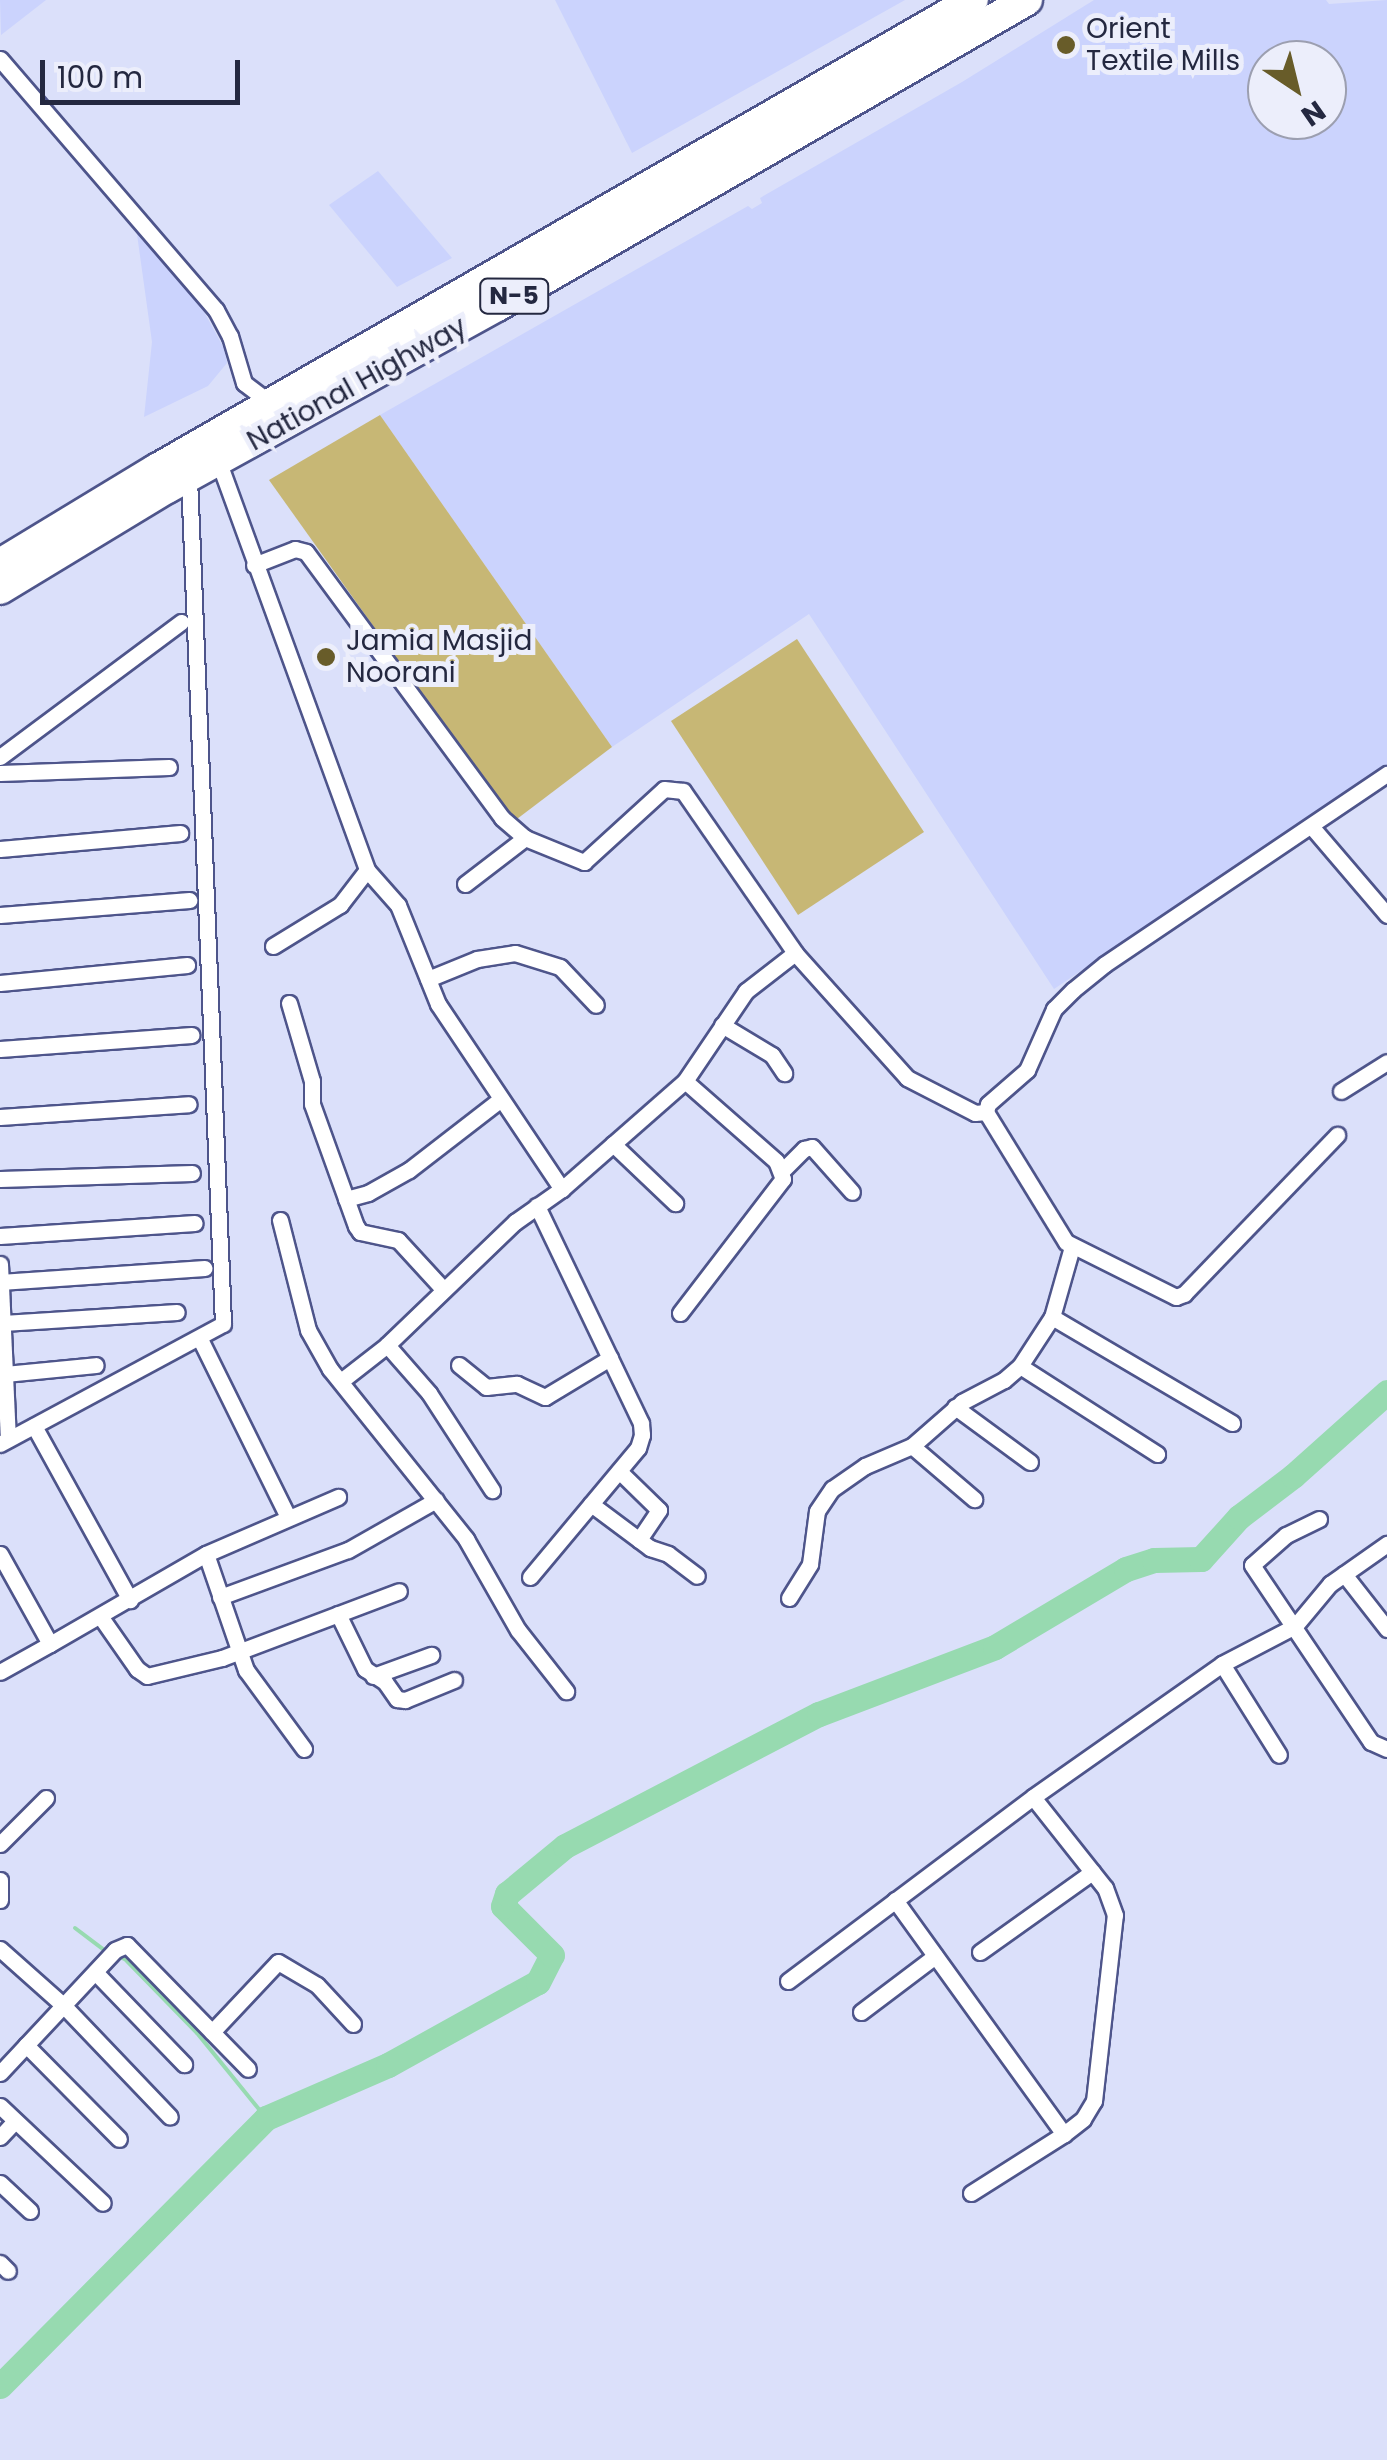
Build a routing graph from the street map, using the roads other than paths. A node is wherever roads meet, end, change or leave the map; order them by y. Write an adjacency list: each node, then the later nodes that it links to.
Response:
1 (973, 0): 3 (highway, National Highway / N-5)
2 (1027, 0): 6 (highway, National Highway / N-5)
3 (947, 8): 5 (highway, National Highway / N-5)
4 (0, 59): 5 (street)
5 (273, 406): 8 (highway, National Highway / N-5)
6 (218, 460): 7 (highway, National Highway / N-5); 9 (street)
7 (189, 476): 10 (highway, National Highway / N-5); 65 (street)
8 (0, 564)
9 (254, 565): 18 (street); 20 (street)
10 (0, 589)
11 (181, 622): 12 (street)
12 (0, 758)
13 (169, 766): 14 (street)
14 (0, 773)
15 (1385, 781): 16 (street)
16 (1310, 826): 24 (street); 41 (street)
17 (180, 833): 19 (street)
18 (525, 838): 21 (street); 26 (street)
19 (0, 849)
20 (367, 870): 25 (street); 28 (street)
21 (465, 884)
22 (189, 900): 23 (street)
23 (0, 915)
24 (1387, 915)
25 (273, 946)
26 (795, 953): 32 (street); 41 (street)
27 (187, 964): 29 (street)
28 (428, 979): 31 (street); 39 (street)
29 (0, 983)
30 (289, 1003): 50 (street)
31 (596, 1005)
32 (722, 1025): 36 (street); 37 (street)
33 (190, 1035): 34 (street)
34 (0, 1048)
35 (1387, 1062): 38 (street)
36 (784, 1073)
37 (685, 1081): 44 (street); 45 (street)
38 (1342, 1091)
39 (501, 1099): 48 (street); 50 (street)
40 (189, 1104): 42 (street)
41 (986, 1112): 56 (street)
42 (0, 1117)
43 (1337, 1135): 56 (street)
44 (613, 1144): 48 (street); 51 (street)
45 (783, 1170): 49 (street); 62 (street)
46 (192, 1174): 47 (street)
47 (0, 1179)
48 (562, 1189): 52 (street)
49 (852, 1192)
50 (346, 1199): 60 (street)
51 (675, 1203)
52 (538, 1206): 60 (street); 67 (street)
53 (280, 1220): 72 (street)
54 (195, 1222): 55 (street)
55 (0, 1236)
56 (1072, 1247): 63 (street)
57 (0, 1264): 59 (street)
58 (205, 1268): 59 (street)
59 (0, 1282): 64 (street)
60 (443, 1289): 66 (street)
61 (176, 1312): 64 (street)
62 (680, 1313)
63 (1052, 1317): 70 (street); 75 (street)
64 (2, 1330): 71 (street)
65 (200, 1339): 76 (street); 87 (street)
66 (387, 1345): 72 (street); 82 (street)
67 (610, 1358): 69 (street); 81 (street)
68 (96, 1365): 71 (street)
69 (459, 1365)
70 (1020, 1366): 74 (street); 79 (street)
71 (5, 1374): 73 (street)
72 (341, 1381): 85 (street)
73 (3, 1397): 77 (street)
74 (955, 1407): 78 (street); 80 (street)
75 (1232, 1423)
76 (34, 1426): 77 (street); 99 (street)
77 (4, 1442)
78 (912, 1446): 84 (street); 98 (street)
79 (1158, 1454)
80 (1030, 1462)
81 (619, 1471): 86 (street); 89 (street)
82 (492, 1490)
83 (338, 1498): 87 (street)
84 (974, 1499)
85 (436, 1500): 97 (street); 111 (street)
86 (591, 1504): 89 (street); 95 (street)
87 (288, 1517): 92 (street)
88 (1318, 1519): 102 (street)
89 (640, 1540): 94 (street)
90 (1387, 1544): 93 (street)
91 (0, 1554): 104 (street)
92 (206, 1554): 97 (street); 99 (street)
93 (1344, 1574): 102 (street); 103 (street)
94 (696, 1576)
95 (530, 1577)
96 (399, 1591): 100 (street)
97 (220, 1597): 105 (street)
98 (790, 1598)
99 (130, 1600): 101 (street)
100 (338, 1614): 105 (street); 109 (street)
101 (100, 1616): 104 (street); 105 (street)
102 (1295, 1626): 107 (street); 112 (street)
103 (1387, 1629)
104 (50, 1644): 108 (street)
105 (240, 1651): 113 (street)
106 (431, 1655): 109 (street)
107 (1222, 1664): 114 (street); 115 (street)
108 (0, 1672)
109 (373, 1676): 110 (street)
110 (454, 1680)
111 (566, 1691)
112 (1387, 1748)
113 (304, 1750)
114 (1279, 1755)
115 (1033, 1797): 118 (street); 121 (street)
116 (46, 1798): 117 (street)
117 (0, 1844)
118 (1092, 1872): 123 (street); 138 (street)
119 (0, 1880): 120 (street)
120 (0, 1900)
121 (895, 1900): 124 (street); 126 (street)
122 (0, 1948): 127 (street)
123 (980, 1952)
124 (936, 1956): 128 (street); 138 (street)
125 (96, 1973): 127 (street); 130 (street); 132 (street)
126 (788, 1981)
127 (64, 2006): 131 (street); 136 (street)
128 (861, 2012)
129 (353, 2024): 130 (street)
130 (212, 2032): 133 (street)
131 (26, 2045): 134 (street); 140 (street)
132 (184, 2064)
133 (248, 2069)
134 (0, 2073)
135 (0, 2106): 137 (street)
136 (170, 2117)
137 (15, 2121): 139 (street); 143 (street)
138 (1064, 2134): 142 (street)
139 (0, 2138)
140 (119, 2139)
141 (0, 2183): 144 (street)
142 (972, 2193)
143 (103, 2203)
144 (30, 2210)

